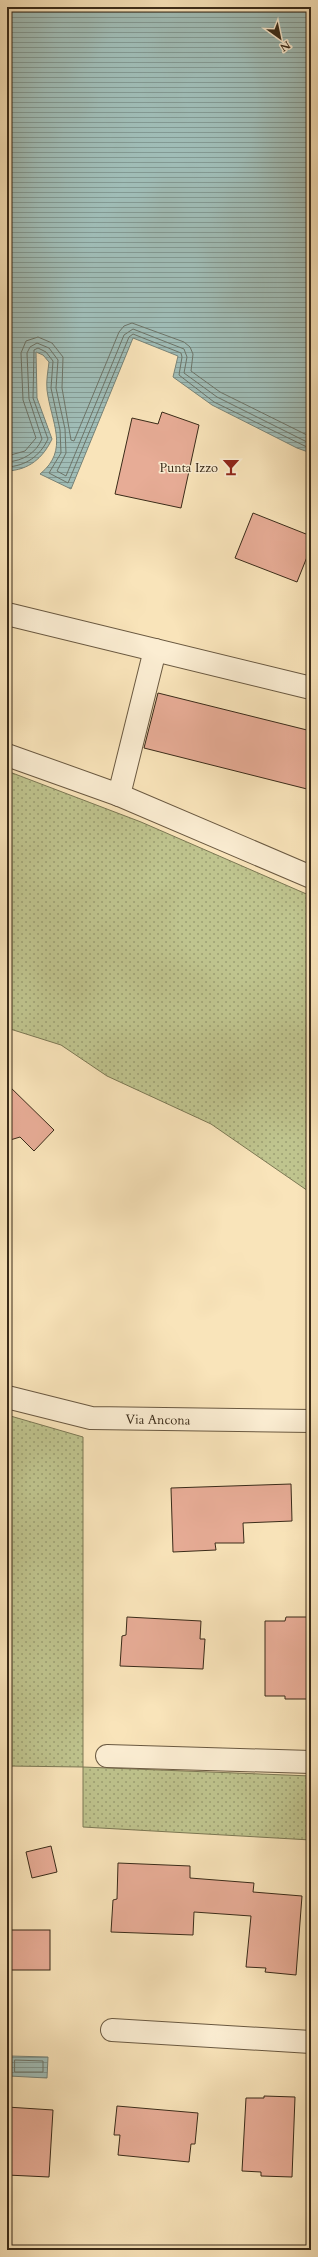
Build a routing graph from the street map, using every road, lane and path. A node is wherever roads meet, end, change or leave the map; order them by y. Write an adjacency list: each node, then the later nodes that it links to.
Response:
1 (7, 614): 2 (street)
2 (155, 650): 3 (street); 5 (street)
3 (311, 688)
4 (7, 755): 5 (street)
5 (119, 795): 6 (street)
6 (311, 877)
7 (7, 1397): 8 (street, Via Ancona)
8 (311, 1421)
9 (107, 1756): 10 (street)
10 (311, 1762)
11 (112, 2030): 12 (street)
12 (311, 2042)

